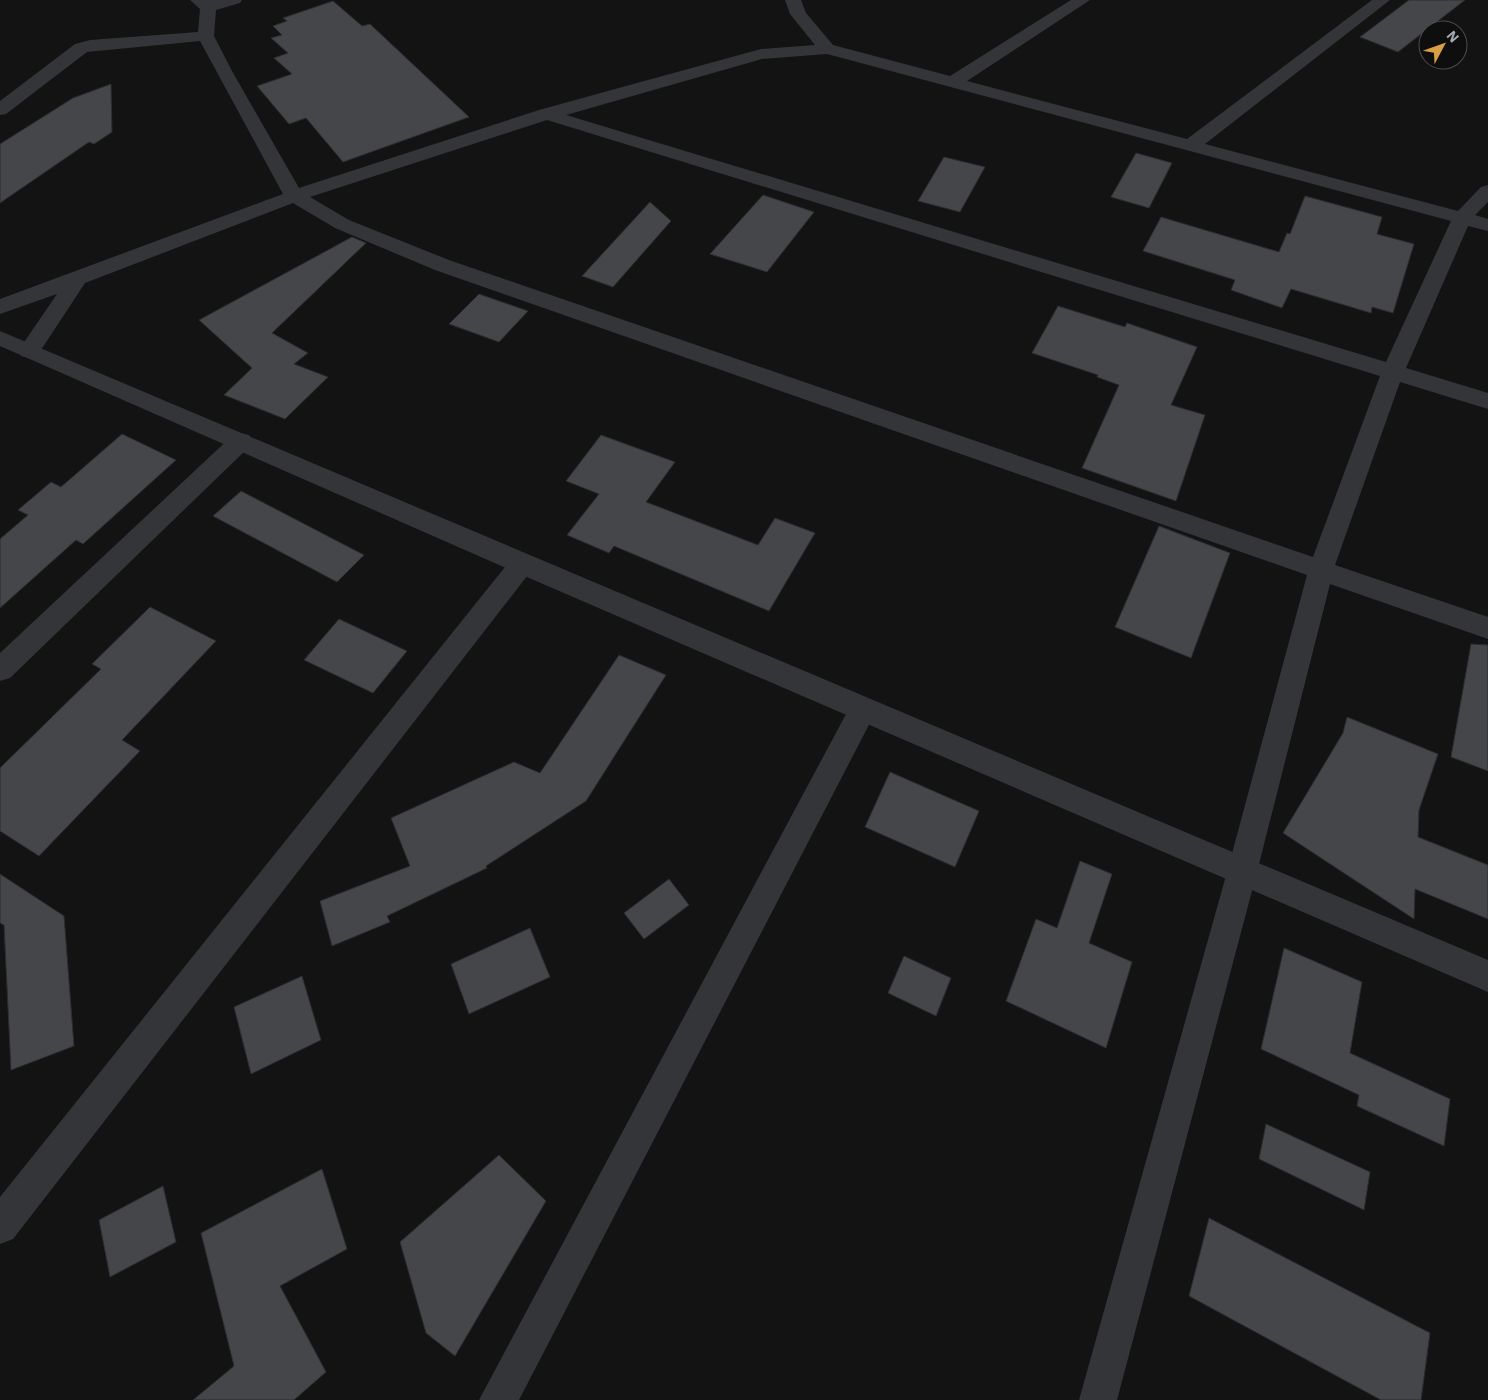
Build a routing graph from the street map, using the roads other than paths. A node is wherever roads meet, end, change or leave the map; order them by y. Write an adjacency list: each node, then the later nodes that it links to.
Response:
1 (234, 0): 4 (street)
2 (1082, 0): 9 (street)
3 (1382, 0): 12 (street)
4 (203, 3): 6 (street)
5 (796, 7): 7 (street); 8 (street)
6 (206, 36): 10 (street); 14 (street)
7 (827, 49): 8 (street); 9 (street)
8 (761, 54): 11 (street)
9 (952, 83): 12 (street)
10 (3, 105)
11 (545, 114): 14 (street); 21 (street)
12 (1190, 146): 15 (street)
13 (1488, 191): 15 (street)
14 (294, 196): 17 (street); 25 (street)
15 (1462, 218): 16 (street); 21 (street)
16 (1488, 225)
17 (76, 280): 18 (street); 20 (street)
18 (0, 307)
19 (0, 338): 20 (street)
20 (29, 351): 23 (street)
21 (1393, 372): 22 (street); 25 (street)
22 (1488, 401)
23 (241, 442): 24 (street); 27 (street)
24 (522, 564): 28 (street); 31 (street)
25 (1321, 569): 26 (street); 29 (street)
26 (1488, 628)
27 (0, 670)
28 (863, 709): 29 (street); 32 (street)
29 (1242, 872): 30 (street); 33 (street)
30 (1488, 976)
31 (0, 1226)
32 (498, 1400)
33 (1098, 1400)

